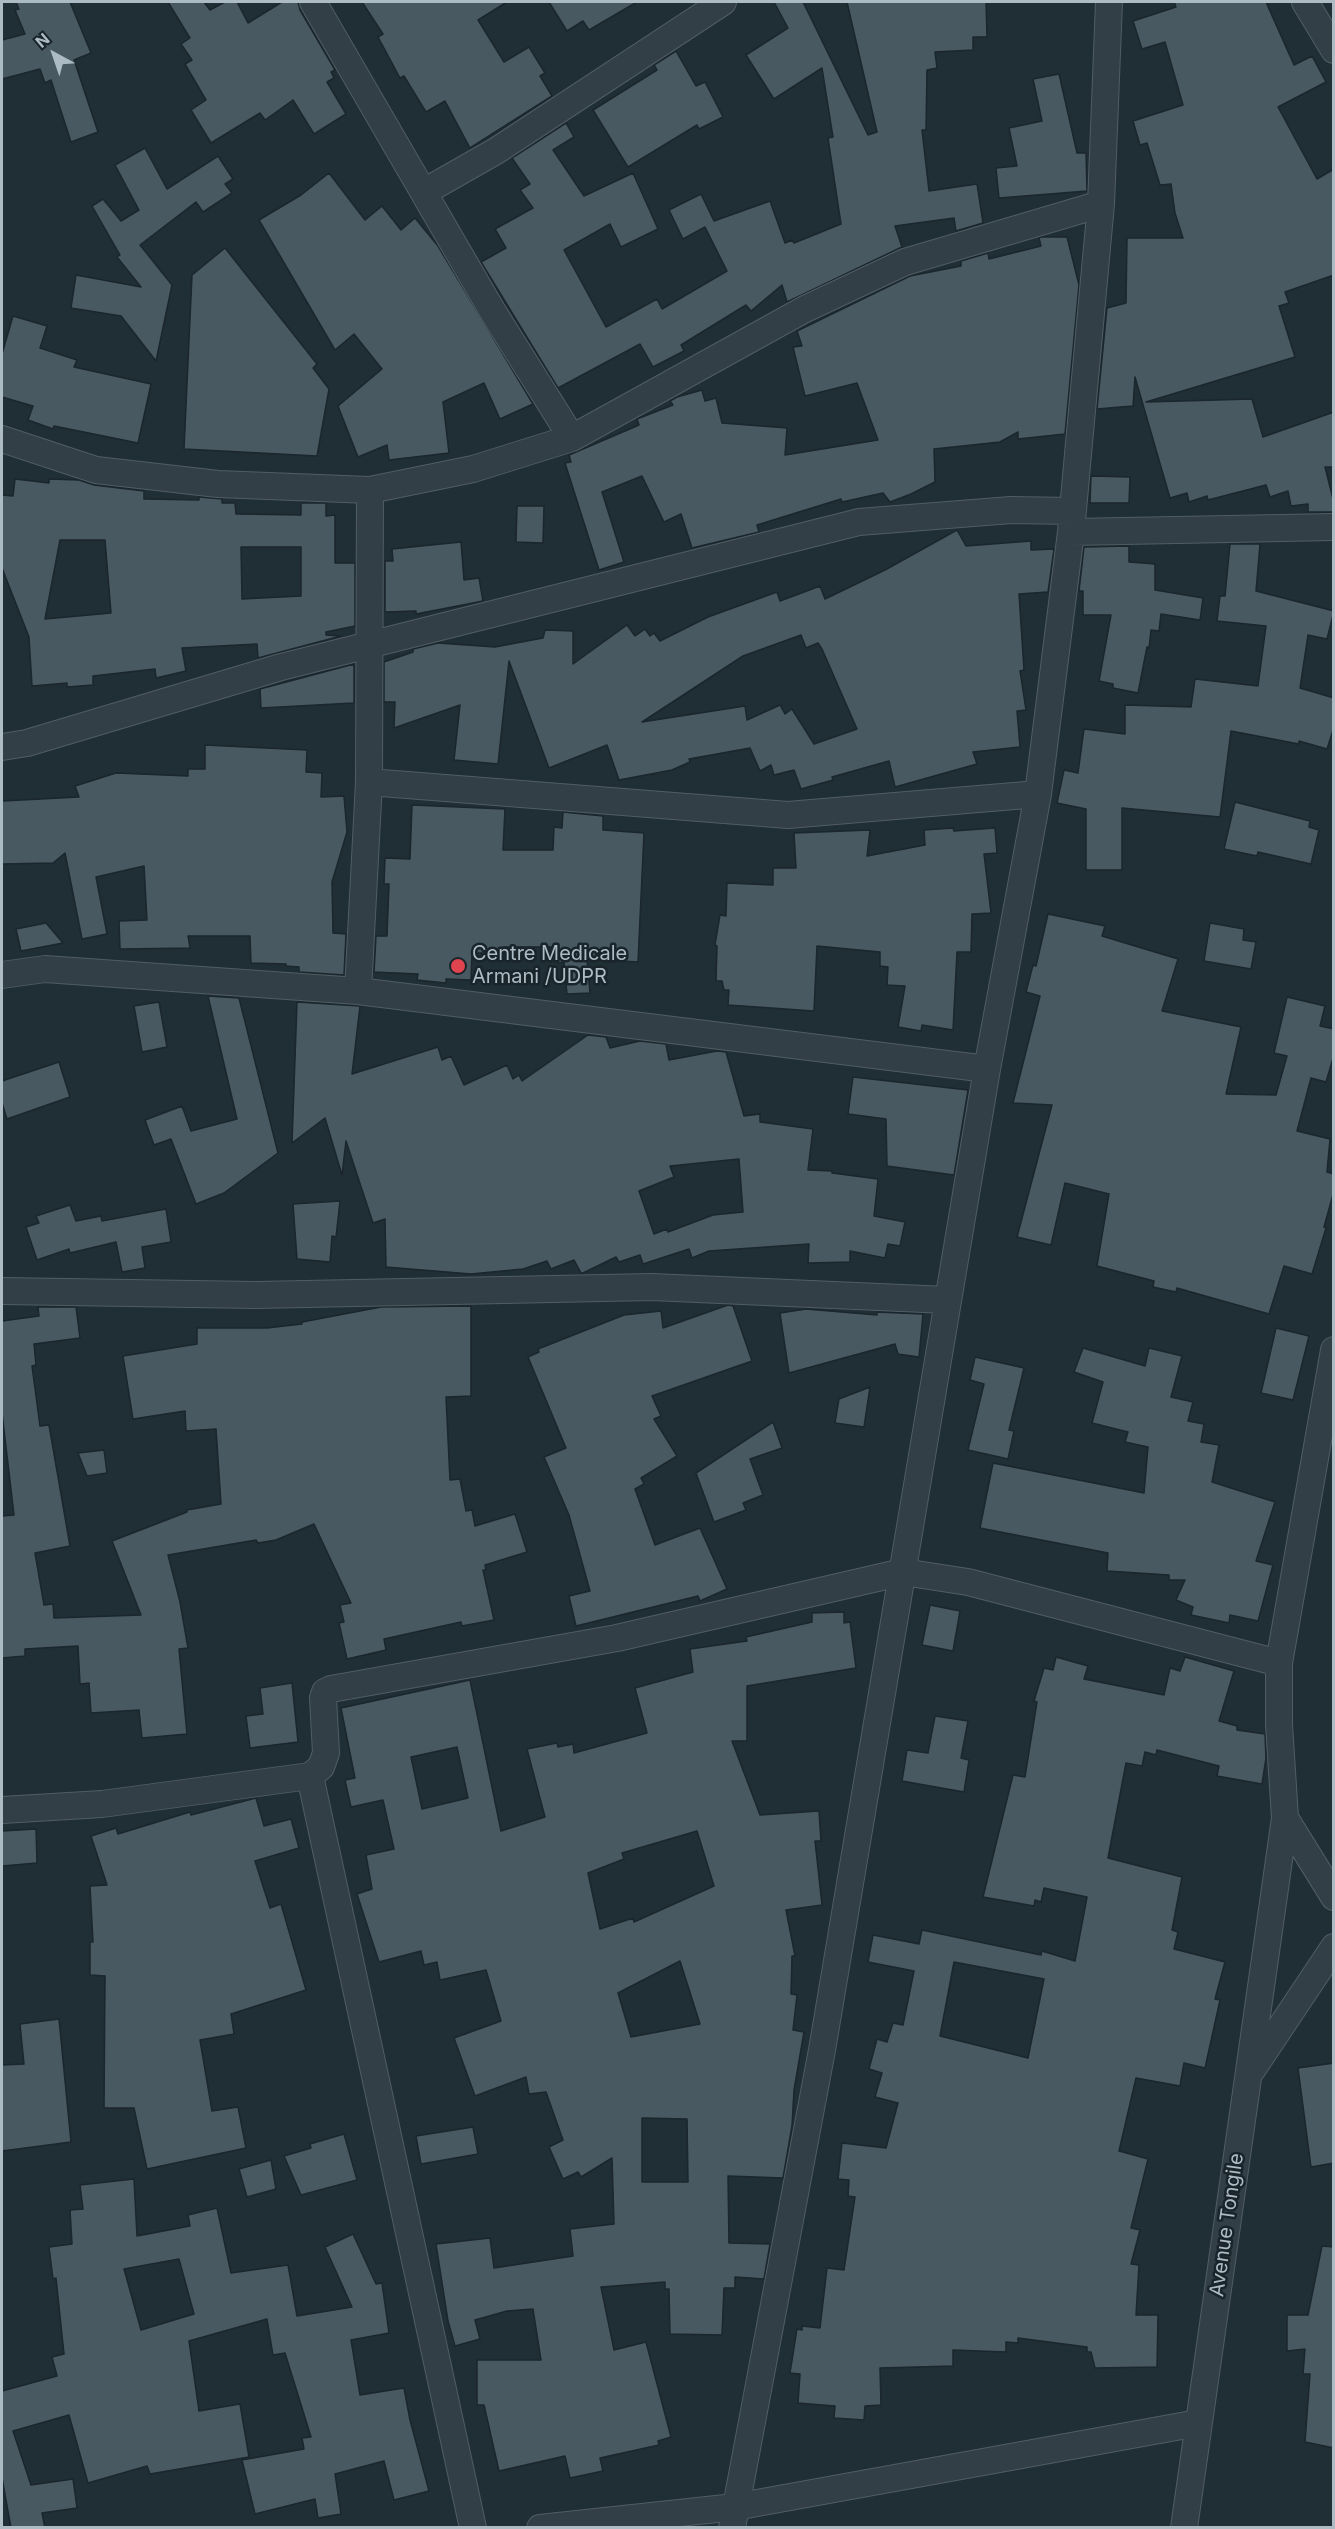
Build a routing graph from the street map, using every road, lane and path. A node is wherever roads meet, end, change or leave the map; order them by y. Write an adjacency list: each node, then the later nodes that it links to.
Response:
1 (313, 2): 6 (street)
2 (723, 2): 6 (street)
3 (1109, 2): 7 (street)
4 (1305, 2): 5 (street)
5 (1334, 50)
6 (424, 192): 8 (street)
7 (1101, 204): 8 (street); 11 (street)
8 (572, 438): 10 (street)
9 (2, 439): 10 (street)
10 (370, 490): 13 (street)
11 (1072, 521): 12 (street); 13 (street); 16 (street)
12 (1334, 527)
13 (371, 644): 14 (street); 15 (street)
14 (2, 747)
15 (369, 782): 16 (street); 18 (street)
16 (1038, 794): 19 (street)
17 (2, 975): 18 (street)
18 (358, 991): 19 (street)
19 (987, 1069): 21 (street)
20 (2, 1291): 21 (street)
21 (947, 1300): 23 (street)
22 (1334, 1350): 24 (street)
23 (903, 1572): 24 (street); 25 (street); 32 (street)
24 (1279, 1663): 27 (street)
25 (310, 1776): 26 (street); 33 (street)
26 (2, 1810)
27 (1285, 1818): 28 (street); 30 (street)
28 (1334, 1897)
29 (1334, 1947): 30 (street, Avenue Tongile)
30 (1249, 2075): 31 (street, Avenue Tongile)
31 (1198, 2423): 32 (street); 35 (street, Avenue Tongile)
32 (733, 2517): 34 (street)
33 (473, 2528)
34 (540, 2528)
35 (1184, 2528)

